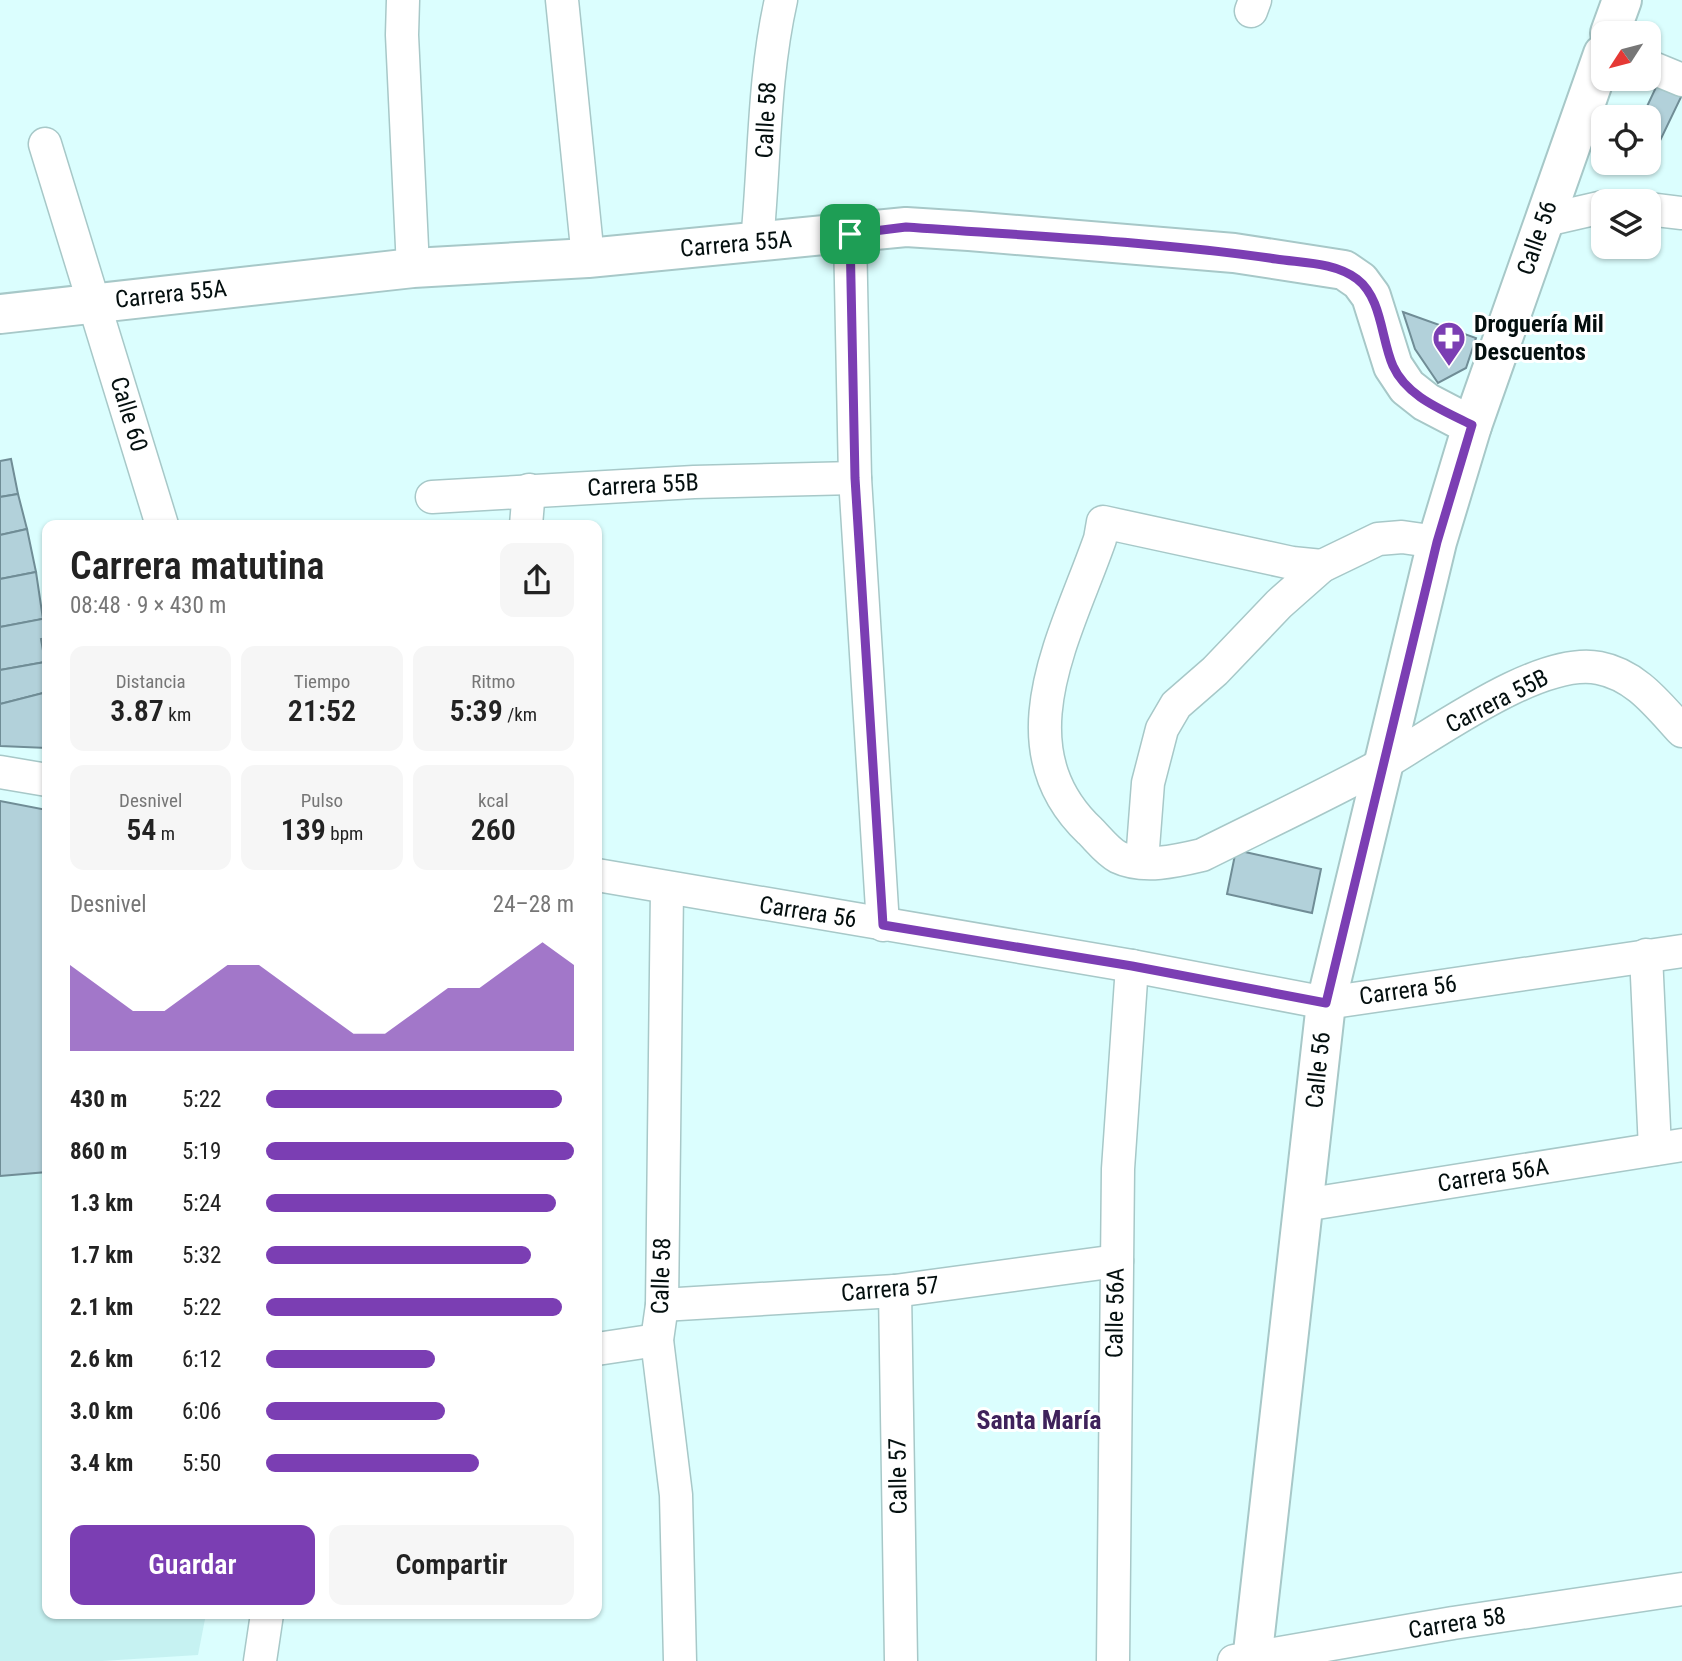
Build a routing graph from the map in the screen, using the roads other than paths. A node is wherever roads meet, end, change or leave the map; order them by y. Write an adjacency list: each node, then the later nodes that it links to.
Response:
1 (403, 0): 17 (street)
2 (562, 0): 16 (street)
3 (780, 0): 15 (street, Calle 58)
4 (1622, 0): 5 (street)
5 (1614, 21)
6 (1661, 71): 7 (street)
7 (1682, 80)
8 (1591, 87): 13 (street, Calle 56)
9 (45, 144): 18 (street, Calle 60)
10 (1591, 210): 13 (street)
11 (1661, 211): 12 (street)
12 (1682, 213)
13 (1542, 221): 20 (street, Calle 56)
14 (850, 234): 15 (street, Carrera 55A); 20 (street, Carrera 55A); 21 (street)
15 (757, 242): 16 (street, Carrera 55A)
16 (588, 258): 17 (street, Carrera 55A)
17 (412, 268): 18 (street, Carrera 55A)
18 (96, 303): 19 (street, Carrera 55A); 24 (street, Calle 60)
19 (0, 314)
20 (1472, 425): 26 (street, Calle 56)
21 (855, 478): 22 (street, Carrera 55B); 35 (street)
22 (529, 490): 23 (street, Carrera 55B); 25 (street)
23 (432, 497)
24 (161, 520)
25 (526, 520)
26 (1437, 542): 27 (street); 29 (street, Calle 56)
27 (1322, 566): 32 (street); 32 (street, Carrera 55B)
28 (1682, 731): 29 (street, Carrera 55B)
29 (1382, 764): 32 (street, Carrera 55B); 39 (street, Calle 56)
30 (0, 772): 31 (street)
31 (42, 779)
32 (1142, 861)
33 (602, 876): 34 (street, Carrera 56)
34 (667, 889): 35 (street, Carrera 56); 44 (street, Calle 58)
35 (883, 925): 38 (street, Carrera 56)
36 (1682, 951): 37 (street, Carrera 56)
37 (1646, 955): 39 (street, Carrera 56); 40 (street)
38 (1132, 966): 39 (street, Carrera 56); 42 (street, Calle 56A)
39 (1326, 1003): 41 (street, Calle 56)
40 (1669, 1147): 41 (street, Carrera 56A)
41 (1304, 1205): 49 (street, Calle 56)
42 (1117, 1261): 43 (street, Carrera 57); 53 (street, Calle 56A)
43 (895, 1292): 44 (street, Carrera 57); 52 (street, Calle 57)
44 (662, 1305): 45 (street, Calle 58)
45 (657, 1340): 46 (street); 51 (street, Calle 58)
46 (602, 1348)
47 (1682, 1589): 49 (street, Carrera 58)
48 (266, 1619): 50 (street)
49 (1246, 1660)
50 (260, 1661)
51 (680, 1661)
52 (901, 1661)
53 (1113, 1661)

